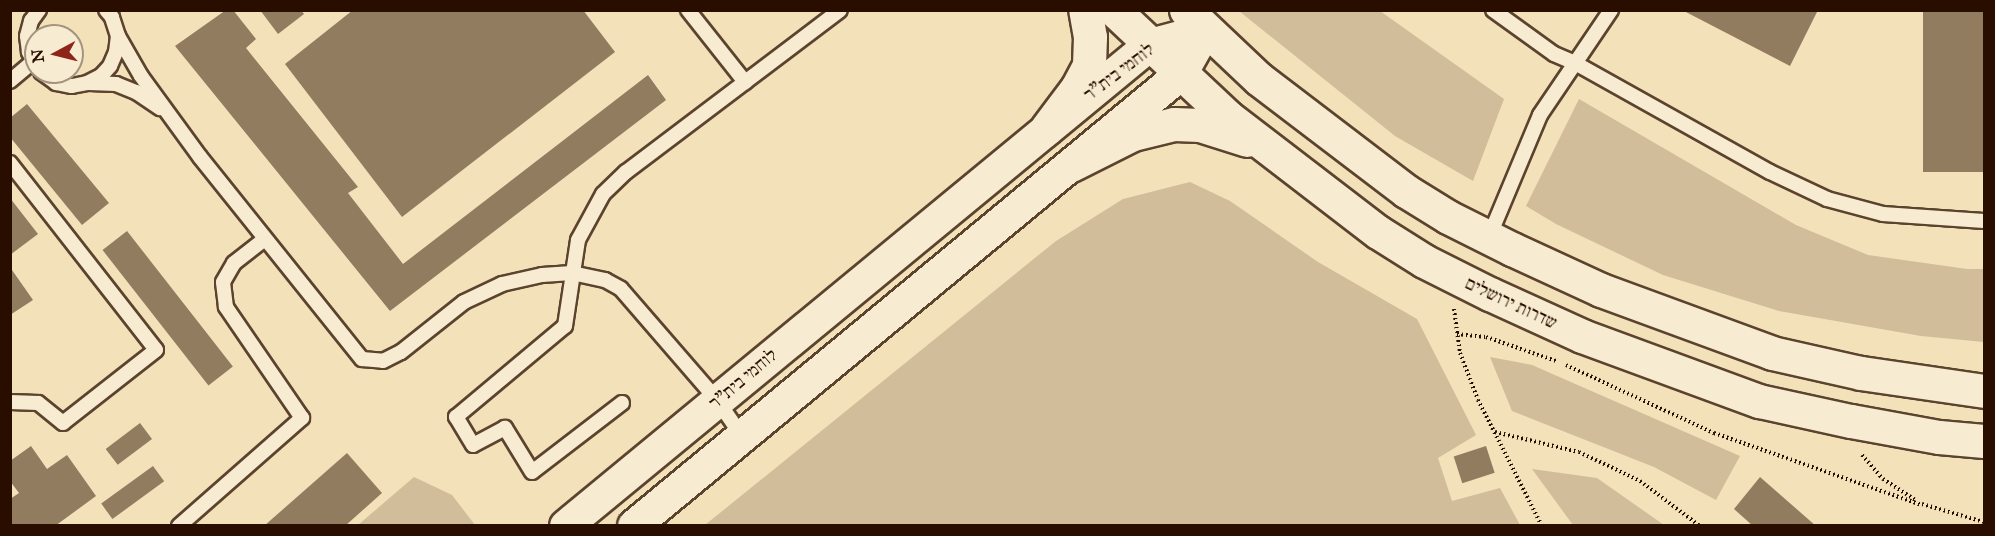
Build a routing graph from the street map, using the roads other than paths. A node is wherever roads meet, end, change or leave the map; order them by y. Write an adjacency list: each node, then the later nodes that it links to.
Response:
1 (106, 10): 9 (lane)
2 (688, 10): 15 (lane)
3 (840, 10): 15 (lane)
4 (1085, 10): 21 (main road)
5 (1114, 10): 10 (main road, שדרות ירושלים)
6 (1493, 10): 11 (lane)
7 (1611, 10): 11 (lane)
8 (1196, 20): 10 (street, לוחמי בית"ר); 13 (street); 26 (main road)
9 (118, 36): 16 (lane); 20 (lane)
10 (1150, 45): 13 (main road, שדרות ירושלים); 21 (street, לוחמי בית"ר)
11 (1575, 63): 25 (lane); 26 (lane)
12 (24, 73): 14 (lane)
13 (1181, 74): 23 (street); 24 (main road, שדרות ירושלים)
14 (10, 81)
15 (746, 82): 28 (lane)
16 (87, 83): 19 (lane); 20 (lane)
17 (61, 84): 18 (lane)
18 (82, 84)
19 (84, 84)
20 (169, 114): 27 (lane)
21 (1047, 128): 30 (street, לוחמי בית"ר)
22 (10, 162): 31 (lane)
23 (1071, 165): 24 (main road); 33 (street)
24 (1303, 173): 34 (main road, שדרות ירושלים)
25 (1984, 221)
26 (1489, 238): 29 (main road)
27 (265, 239): 28 (lane); 35 (lane)
28 (572, 273): 30 (lane); 32 (lane)
29 (1984, 391)
30 (717, 400): 33 (lane); 36 (street, לוחמי בית"ר)
31 (10, 402)
32 (622, 403)
33 (742, 436): 37 (street)
34 (1984, 441)
35 (178, 525)
36 (566, 525)
37 (634, 525)

